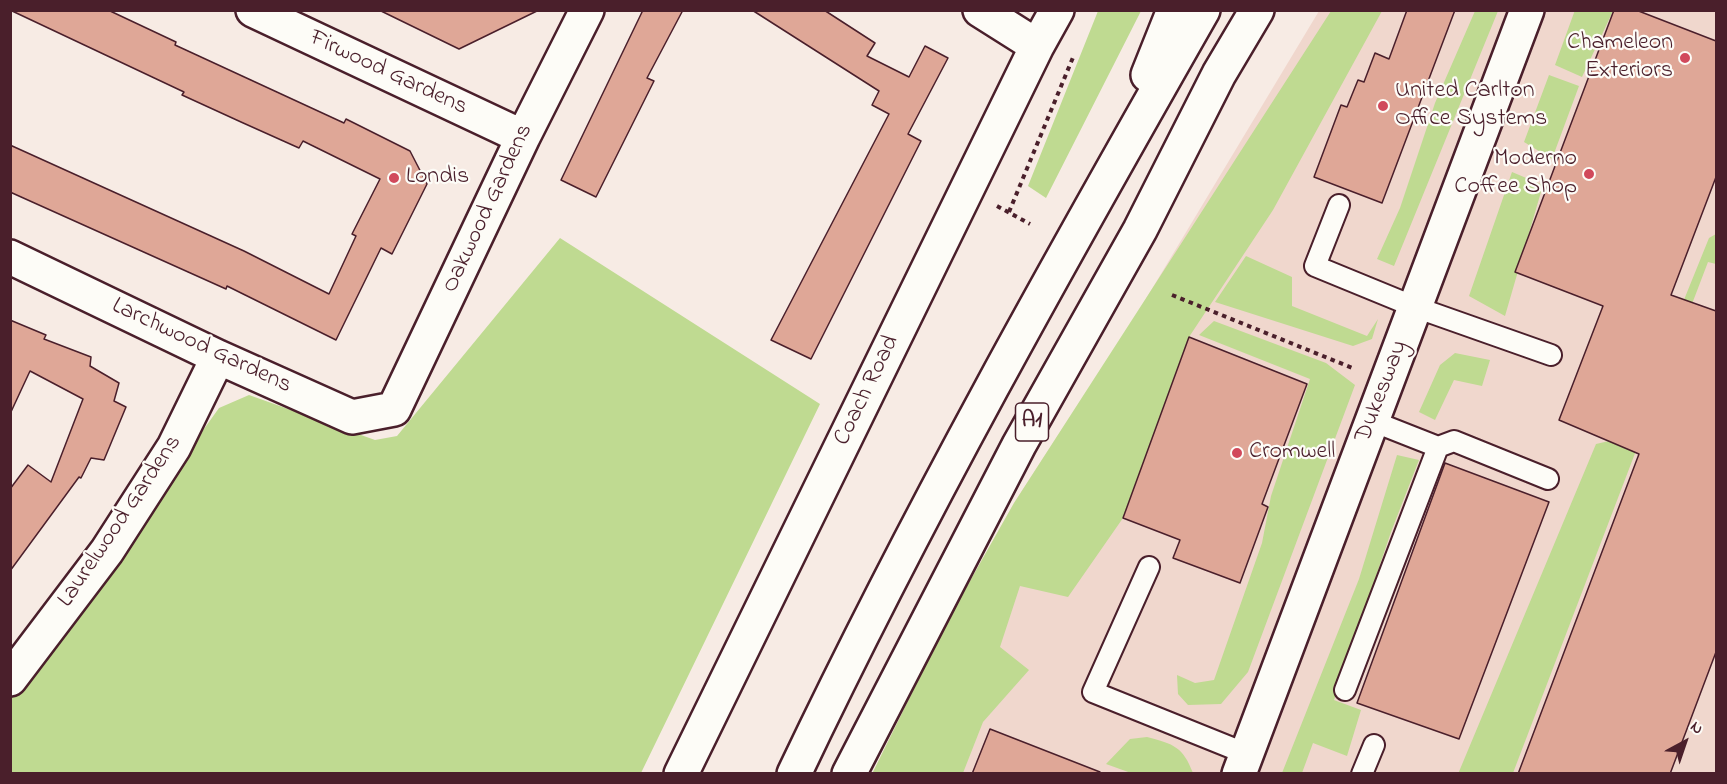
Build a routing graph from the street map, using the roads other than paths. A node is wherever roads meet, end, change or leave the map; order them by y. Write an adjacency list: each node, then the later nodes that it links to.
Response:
1 (253, 10): 12 (main road, Firwood Gardens)
2 (587, 10): 12 (main road, Oakwood Gardens)
3 (980, 10): 10 (main road)
4 (1058, 10): 10 (main road, Coach Road)
5 (1174, 10): 13 (main road, A1)
6 (1203, 10): 13 (main road, A1)
7 (1257, 10): 11 (main road, A1)
8 (1265, 10): 11 (main road, A1)
9 (1527, 10): 16 (main road, Dukesway)
10 (1037, 46): 28 (main road, Coach Road)
11 (1220, 74): 30 (main road, A1)
12 (523, 137): 19 (main road, Oakwood Gardens)
13 (1112, 169): 29 (main road, A1)
14 (1339, 205): 16 (lane)
15 (10, 258): 18 (main road, Larchwood Gardens)
16 (1415, 307): 17 (lane); 20 (main road, Dukesway)
17 (1551, 355)
18 (218, 357): 19 (main road, Larchwood Gardens); 24 (main road, Laurelwood Gardens)
19 (394, 409)
20 (1372, 421): 21 (lane); 27 (main road, Dukesway)
21 (1438, 447): 22 (lane); 25 (lane)
22 (1548, 479)
23 (1149, 567): 27 (lane)
24 (10, 679)
25 (1345, 690)
26 (1374, 745): 31 (lane)
27 (1243, 764)
28 (681, 774)
29 (794, 774)
30 (849, 774)
31 (1362, 774)

